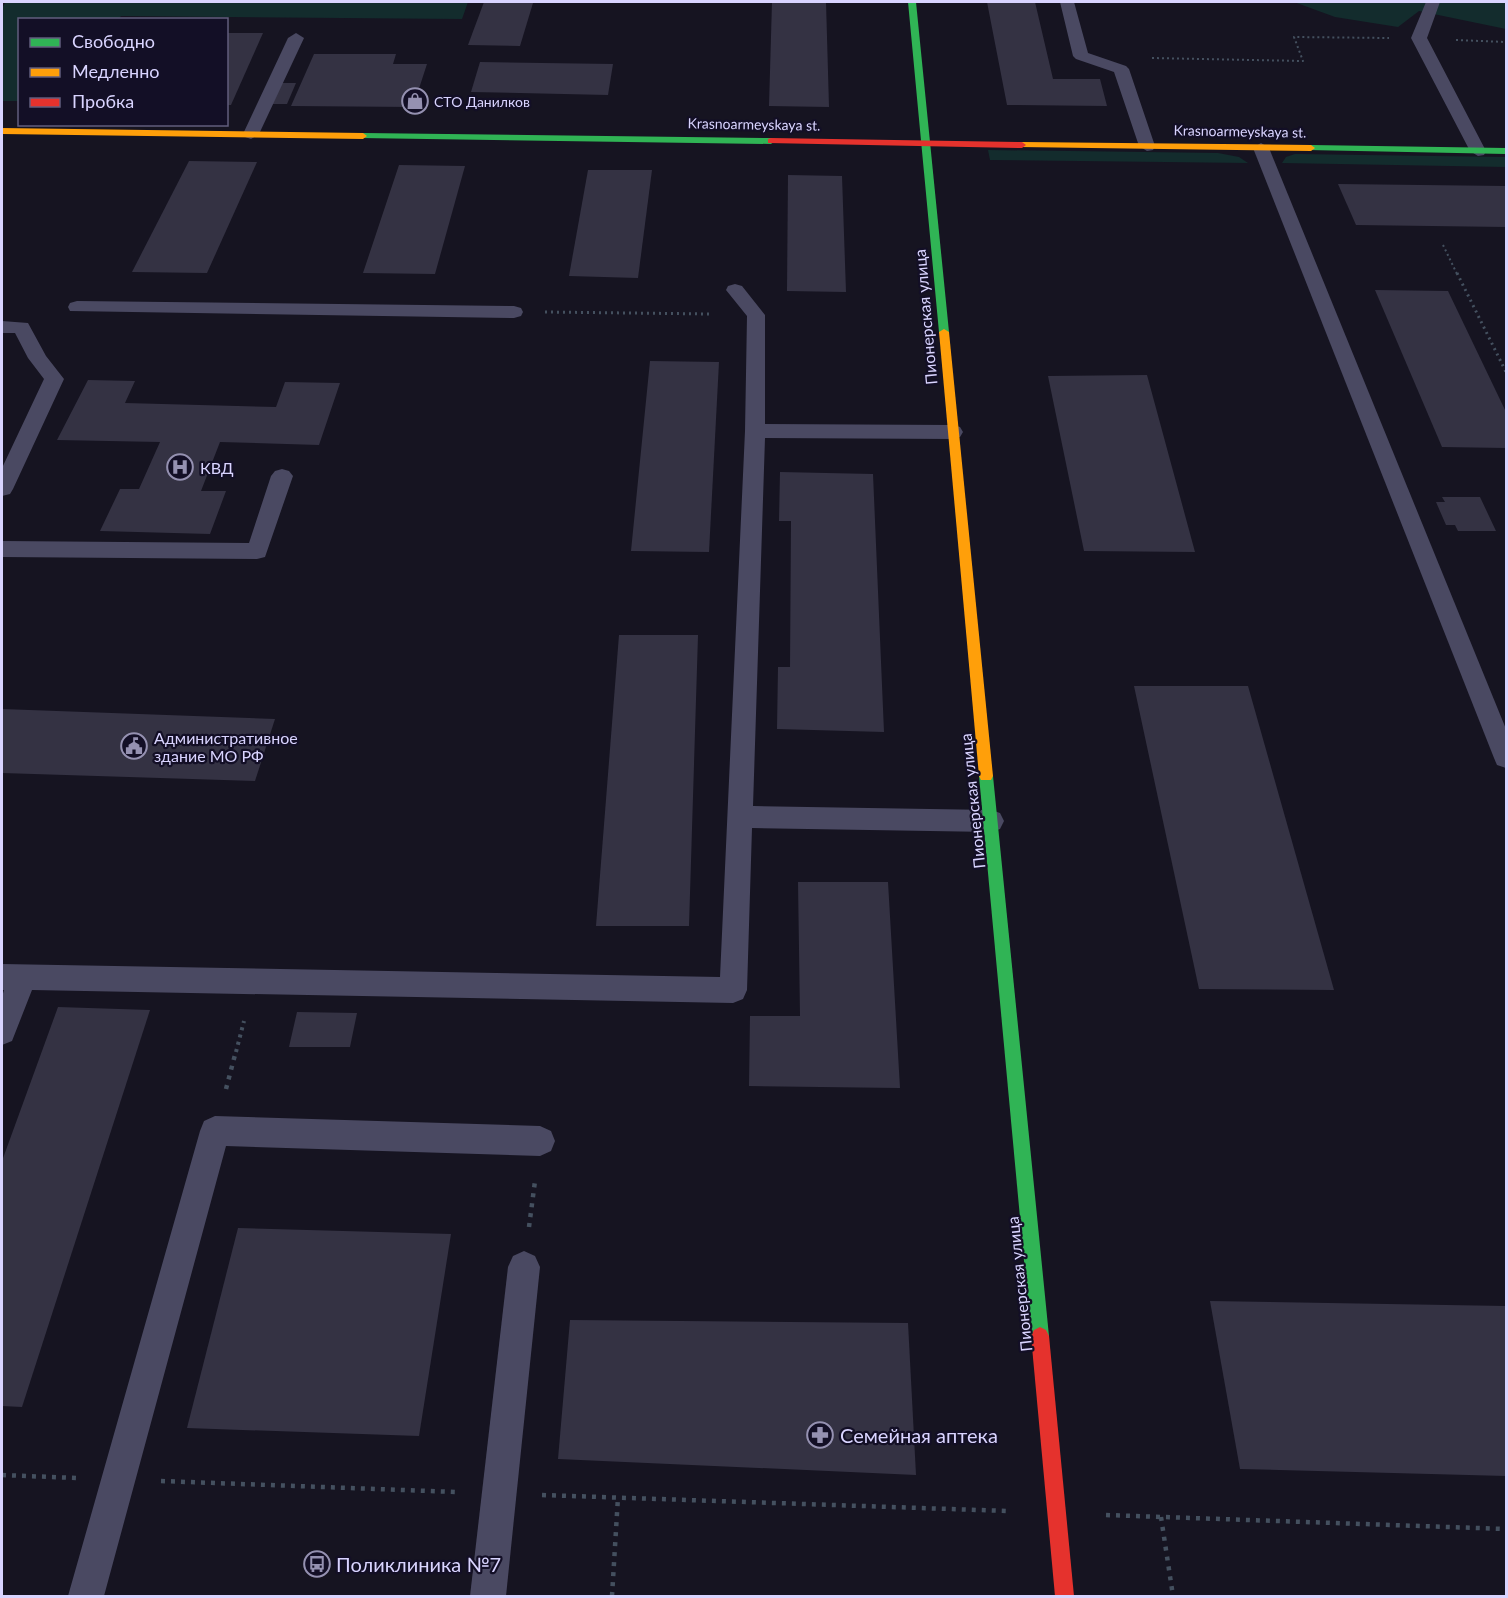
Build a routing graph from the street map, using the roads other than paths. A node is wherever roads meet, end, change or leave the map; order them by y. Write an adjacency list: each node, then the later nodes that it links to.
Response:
1 (912, 2): 7 (street, Пионерская улица)
2 (1067, 2): 8 (lane)
3 (1433, 2): 10 (lane)
4 (296, 38): 6 (lane)
5 (2, 130): 6 (street, Krasnoarmeyskaya st.)
6 (251, 134): 7 (street, Krasnoarmeyskaya st.)
7 (925, 143): 8 (street, Krasnoarmeyskaya st.); 17 (street, Пионерская улица)
8 (1147, 146): 9 (street, Krasnoarmeyskaya st.)
9 (1261, 148): 10 (street, Krasnoarmeyskaya st.); 21 (lane)
10 (1478, 151): 11 (street, Krasnoarmeyskaya st.)
11 (1506, 151)
12 (735, 290): 16 (lane)
13 (77, 307): 14 (lane)
14 (514, 312)
15 (2, 327): 19 (lane)
16 (755, 431): 17 (lane); 23 (lane)
17 (953, 432): 24 (street, Пионерская улица)
18 (282, 476): 20 (lane)
19 (2, 489)
20 (2, 549)
21 (1495, 702): 22 (lane)
22 (1506, 758)
23 (740, 817): 24 (lane); 25 (lane)
24 (991, 821): 31 (street, Пионерская улица)
25 (12, 978): 26 (lane)
26 (2, 1032)
27 (540, 1141): 29 (lane)
28 (524, 1267): 30 (lane)
29 (86, 1596)
30 (488, 1596)
31 (1065, 1596)

